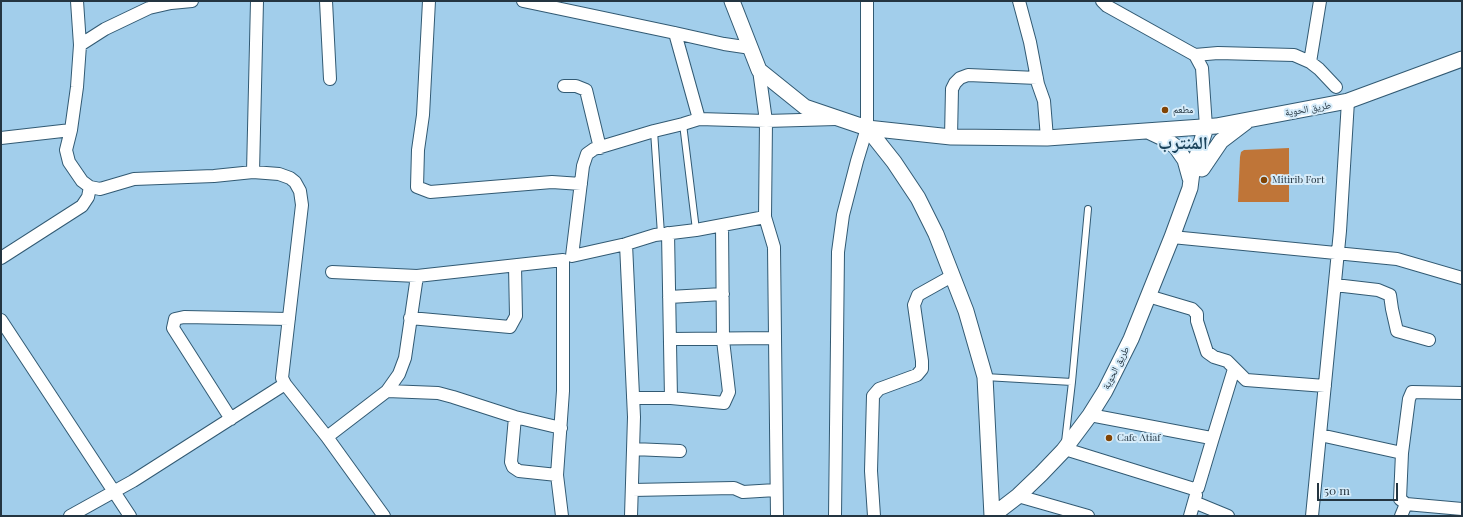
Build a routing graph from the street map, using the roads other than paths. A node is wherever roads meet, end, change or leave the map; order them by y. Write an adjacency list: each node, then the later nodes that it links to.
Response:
1 (77, 1): 13 (street)
2 (192, 1): 13 (street)
3 (257, 1): 39 (street)
4 (326, 1): 20 (street)
5 (429, 1): 40 (street)
6 (523, 1): 12 (street)
7 (732, 1): 14 (street)
8 (867, 1): 30 (street)
9 (1019, 1): 19 (street)
10 (1102, 1): 15 (street)
11 (1320, 1): 17 (street)
12 (675, 33): 14 (street); 24 (street)
13 (80, 45): 31 (street)
14 (751, 48): 18 (street)
15 (1196, 55): 17 (street); 29 (street)
16 (1462, 59): 23 (street, طريق الحوية)
17 (1310, 62): 22 (street)
18 (759, 70): 25 (street); 27 (street)
19 (1037, 78): 34 (street); 36 (street)
20 (330, 79)
21 (564, 86): 37 (street)
22 (1336, 88)
23 (1348, 101): 26 (street, طريق الحوية); 50 (street)
24 (699, 118): 27 (street); 28 (street)
25 (838, 119): 27 (street); 30 (street)
26 (1248, 120): 29 (street, طريق الحوية); 38 (street)
27 (766, 121): 44 (street)
28 (683, 124): 32 (street); 46 (lane)
29 (1211, 126): 33 (street); 38 (street, طريق الحوية); 41 (street, طريق الحوية)
30 (867, 128): 34 (street); 56 (street); 104 (street)
31 (71, 130): 35 (street); 42 (street)
32 (654, 131): 37 (street); 47 (lane)
33 (1147, 131): 36 (street); 41 (street)
34 (951, 137): 36 (street)
35 (1, 138)
36 (1047, 138)
37 (600, 148): 40 (street)
38 (1202, 169): 41 (street, طريق الحوية)
39 (253, 172): 42 (street); 63 (street)
40 (581, 184): 52 (street)
41 (1190, 184): 48 (street, طريق الحوية)
42 (90, 187): 51 (street)
43 (1088, 210): 71 (lane)
44 (765, 217): 45 (street); 65 (street)
45 (722, 225): 46 (street); 59 (street)
46 (696, 230): 47 (street)
47 (664, 234): 49 (street); 61 (street)
48 (1172, 237): 50 (street); 60 (street, طريق الحوية)
49 (626, 244): 52 (street); 76 (street)
50 (1338, 253): 57 (street); 58 (street)
51 (1, 258)
52 (568, 258): 53 (street); 81 (street)
53 (515, 266): 55 (street); 62 (street)
54 (332, 272): 55 (street)
55 (417, 276): 62 (street)
56 (952, 276): 70 (street); 105 (street)
57 (1462, 278)
58 (1335, 285): 68 (street); 73 (street)
59 (723, 294): 61 (street); 67 (street)
60 (1148, 296): 69 (street); 78 (street, طريق الحوية)
61 (669, 297): 66 (street)
62 (410, 318): 74 (street)
63 (289, 319): 72 (street); 80 (street)
64 (1, 320): 93 (street)
65 (775, 338): 67 (street); 92 (street)
66 (671, 339): 67 (street); 77 (street)
67 (723, 340): 77 (street)
68 (1429, 340)
69 (1234, 369): 73 (street); 84 (street)
70 (985, 377): 71 (lane); 106 (street)
71 (1072, 382): 86 (lane)
72 (285, 384): 80 (street); 82 (street)
73 (1325, 386): 83 (street)
74 (387, 391): 79 (street); 82 (street)
75 (1462, 393): 88 (street)
76 (633, 398): 77 (street); 85 (street)
77 (671, 398)
78 (1090, 415): 84 (street); 86 (street, طريق الحوية)
79 (515, 417): 81 (street); 89 (street)
80 (231, 419): 93 (street)
81 (561, 428): 89 (street)
82 (326, 436): 100 (street)
83 (1320, 436): 88 (street); 110 (street)
84 (1212, 441): 90 (street)
85 (633, 448): 87 (street); 91 (street)
86 (1064, 450): 90 (street); 94 (street, طريق الحوية)
87 (680, 451)
88 (1402, 453): 96 (street)
89 (557, 475): 101 (street)
90 (1198, 488): 95 (street)
91 (632, 490): 92 (street); 102 (street)
92 (776, 490): 103 (street)
93 (115, 491): 98 (street); 99 (street)
94 (1018, 496): 106 (street, طريق الحوية); 107 (street)
95 (1194, 502): 108 (street); 109 (street)
96 (1406, 504): 97 (street); 111 (street)
97 (1462, 509)
98 (70, 516)
99 (130, 516)
100 (384, 516)
101 (562, 516)
102 (631, 516)
103 (777, 516)
104 (835, 516)
105 (874, 516)
106 (992, 516)
107 (1088, 516)
108 (1190, 516)
109 (1228, 516)
110 (1312, 516)
111 (1401, 516)

